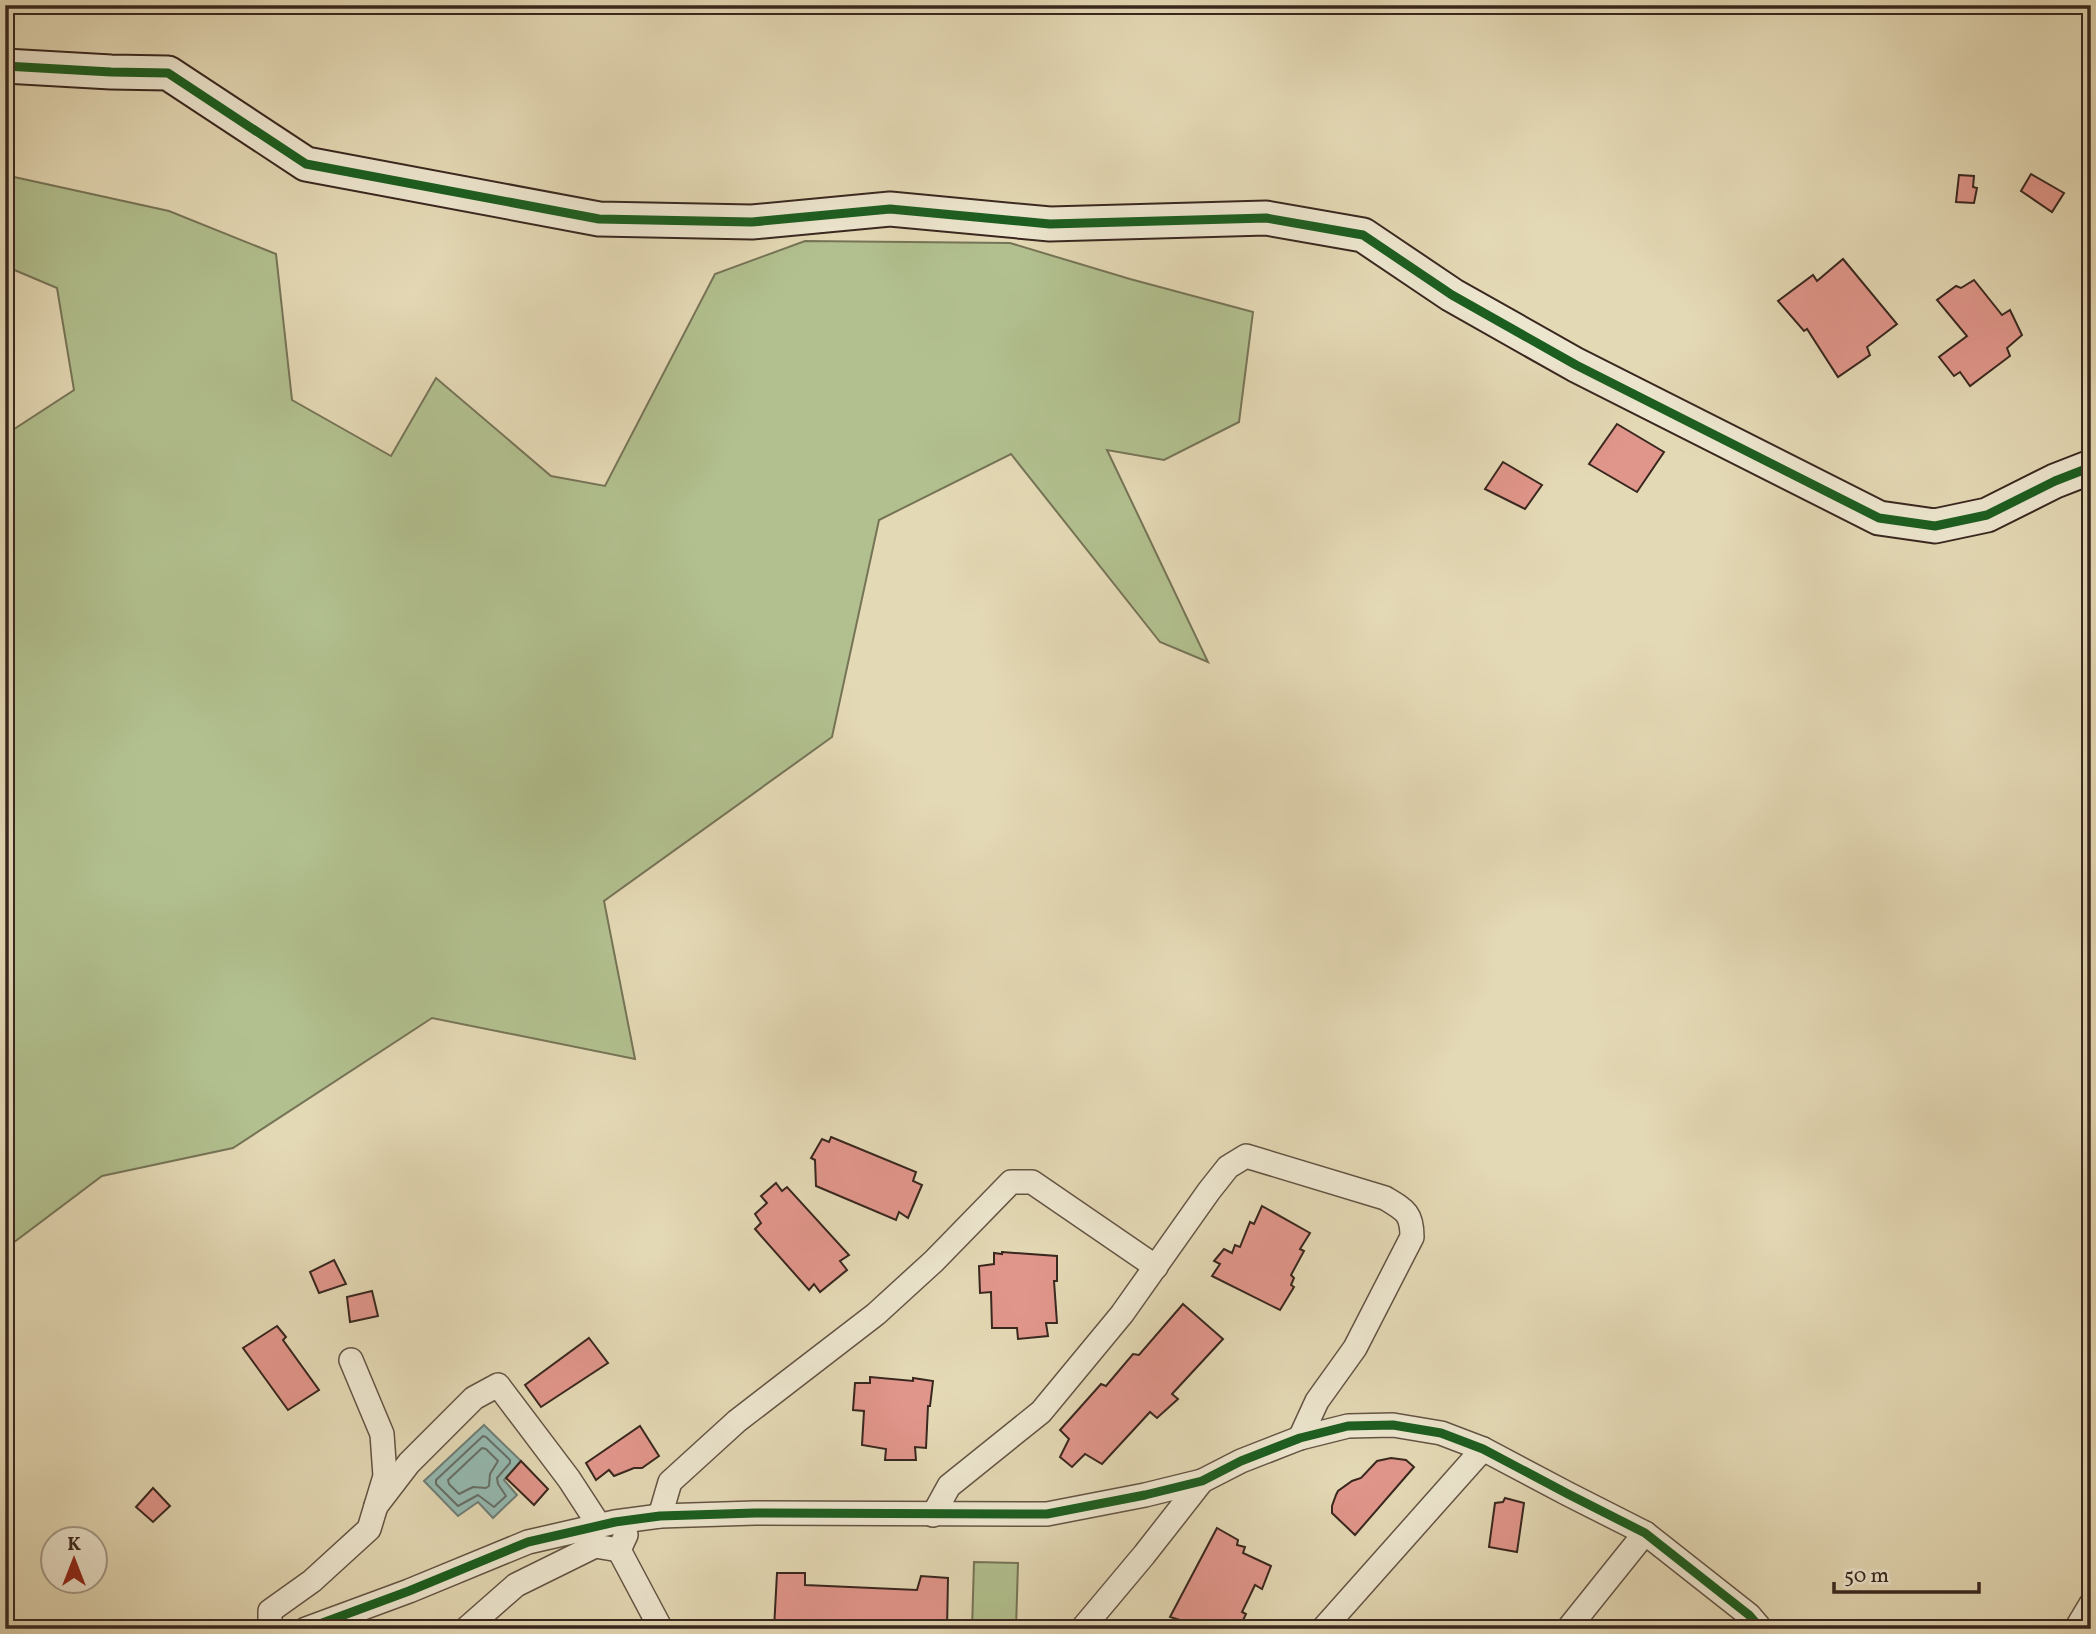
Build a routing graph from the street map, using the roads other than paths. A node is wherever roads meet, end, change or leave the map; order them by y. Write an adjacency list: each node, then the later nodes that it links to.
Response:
1 (5, 66): 2 (street)
2 (2091, 467)
3 (1156, 1267): 5 (street); 9 (street); 10 (street)
4 (351, 1360): 8 (street)
5 (1300, 1438): 6 (street); 7 (street)
6 (1483, 1449): 13 (street); 21 (street)
7 (1202, 1480): 9 (street); 20 (street)
8 (376, 1506): 12 (street); 16 (street)
9 (933, 1515): 10 (street)
10 (660, 1516): 11 (street)
11 (634, 1520): 12 (street); 14 (street)
12 (599, 1525): 17 (street)
13 (1645, 1532): 22 (street); 23 (street)
14 (619, 1550): 18 (street); 19 (street)
15 (2091, 1604): 24 (street)
16 (271, 1629)
17 (306, 1629)
18 (466, 1629)
19 (661, 1629)
20 (1082, 1629)
21 (1323, 1629)
22 (1568, 1629)
23 (1761, 1629)
24 (2076, 1629)

